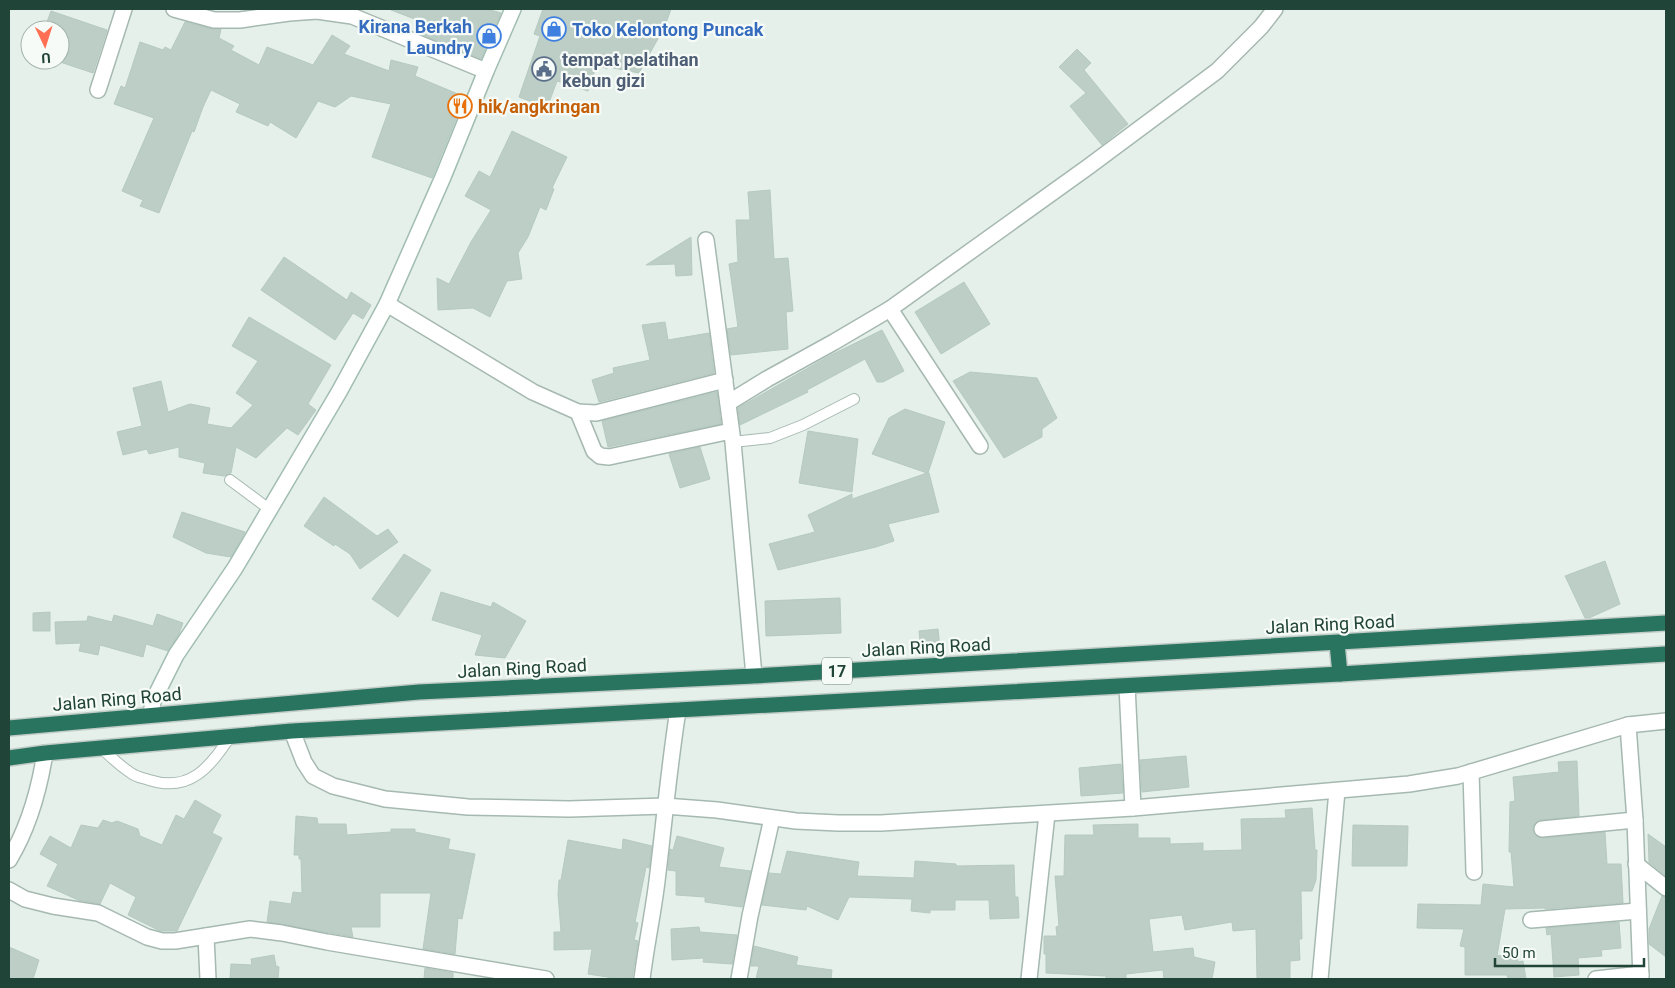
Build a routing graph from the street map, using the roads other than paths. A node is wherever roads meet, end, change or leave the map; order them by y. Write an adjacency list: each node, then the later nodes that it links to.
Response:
1 (124, 9): 6 (street)
2 (174, 9): 5 (street)
3 (513, 9): 5 (street)
4 (1275, 9): 9 (street)
5 (486, 71): 8 (street)
6 (98, 90)
7 (706, 240): 10 (street)
8 (387, 304): 13 (street); 17 (street)
9 (890, 310): 12 (street); 15 (street)
10 (725, 380): 12 (street); 13 (street)
11 (854, 399): 14 (lane)
12 (728, 403): 14 (street)
13 (578, 412): 14 (street)
14 (732, 436): 22 (street)
15 (980, 446)
16 (230, 480): 17 (lane)
17 (269, 509): 25 (street)
18 (1666, 623): 19 (highway, Jalan Ring Road / 17)
19 (1337, 643): 21 (highway); 22 (highway, Jalan Ring Road / 17)
20 (1666, 654): 21 (highway, 17)
21 (1340, 674): 23 (highway, 17)
22 (754, 676): 25 (highway, Jalan Ring Road / 17)
23 (1127, 686): 24 (highway, 17); 37 (street)
24 (678, 710): 29 (highway, 17); 36 (street)
25 (151, 715): 28 (highway, Jalan Ring Road / 17)
26 (1666, 721): 27 (street)
27 (1628, 725): 34 (street); 40 (street)
28 (9, 728)
29 (292, 731): 30 (highway, 17); 36 (street)
30 (230, 736): 31 (highway, 17); 31 (lane)
31 (101, 748): 32 (highway, 17)
32 (45, 753): 33 (highway, 17); 42 (street)
33 (9, 758)
34 (1471, 772): 35 (street); 44 (street)
35 (1337, 791): 37 (street); 56 (street)
36 (665, 806): 39 (street); 53 (street)
37 (1133, 808): 38 (street)
38 (1047, 814): 39 (street); 55 (street)
39 (772, 818): 54 (street)
40 (1635, 820): 41 (street); 43 (street)
41 (1542, 829)
42 (9, 860)
43 (1636, 864): 45 (street); 47 (street)
44 (1474, 872)
45 (1666, 888)
46 (9, 890): 49 (street)
47 (1638, 911): 48 (street); 50 (street)
48 (1531, 920)
49 (206, 936): 51 (street); 52 (street)
50 (1641, 977): 57 (street)
51 (208, 979)
52 (546, 979)
53 (642, 979)
54 (739, 979)
55 (1030, 979)
56 (1320, 979)
57 (1596, 979)

